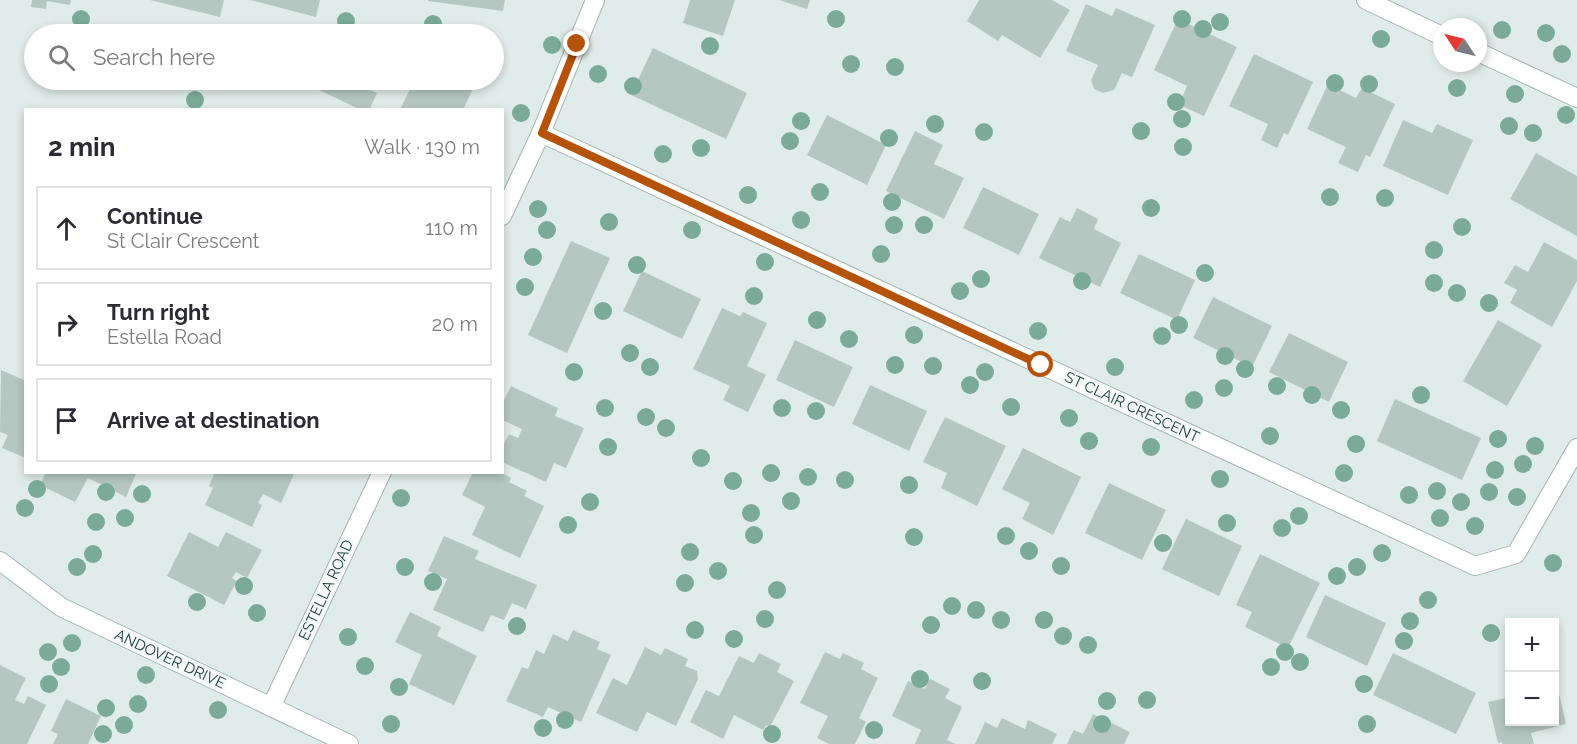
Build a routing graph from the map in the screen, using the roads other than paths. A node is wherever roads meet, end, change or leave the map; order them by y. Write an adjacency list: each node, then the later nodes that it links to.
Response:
1 (595, 0): 6 (street)
2 (1366, 0): 3 (street)
3 (1433, 32)
4 (1487, 56): 5 (street)
5 (1577, 98)
6 (542, 133): 7 (street); 8 (street, ST CLAIR CRESCENT)
7 (504, 212)
8 (1577, 448)
9 (381, 474): 11 (street, ESTELLA ROAD)
10 (0, 561): 11 (street, ANDOVER DRIVE)
11 (271, 707): 12 (street, ANDOVER DRIVE)
12 (349, 744)

